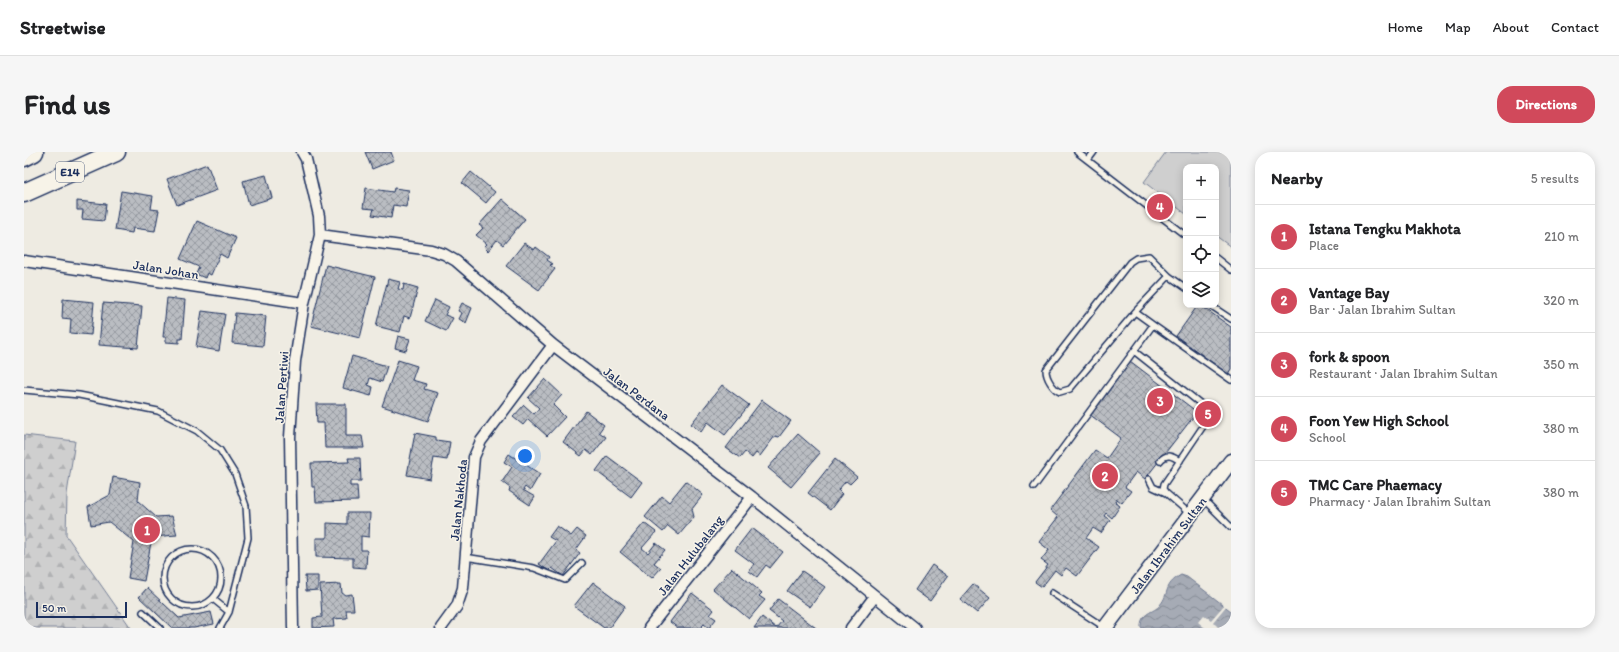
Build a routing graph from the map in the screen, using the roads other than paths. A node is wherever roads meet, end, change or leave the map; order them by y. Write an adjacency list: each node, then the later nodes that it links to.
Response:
1 (34, 152): 6 (highway)
2 (116, 152): 8 (highway, E14)
3 (302, 152): 10 (street, Jalan Pertiwi)
4 (1077, 152): 7 (lane)
5 (1094, 152): 7 (lane)
6 (24, 156)
7 (1088, 160): 9 (lane)
8 (24, 193)
9 (1183, 234)
10 (320, 236): 16 (street, Jalan Pertiwi); 21 (street, Jalan Perdana)
11 (1219, 260): 13 (lane)
12 (24, 261): 16 (street, Jalan Johan)
13 (1231, 270)
14 (1169, 276): 15 (lane); 18 (lane); 18 (lane)
15 (1183, 286)
16 (304, 303): 44 (street, Jalan Pertiwi)
17 (1214, 308): 19 (lane)
18 (1135, 312): 20 (lane)
19 (1231, 319)
20 (1153, 325): 22 (lane); 23 (lane)
21 (553, 345): 31 (street, Jalan Perdana); 35 (street, Jalan Nakhoda)
22 (1134, 351): 26 (lane); 29 (lane)
23 (1230, 378)
24 (24, 390): 41 (lane)
25 (1160, 461): 26 (lane)
26 (1180, 461): 30 (lane)
27 (1231, 461): 32 (street, Jalan Ibrahim Sultan)
28 (1149, 479): 30 (lane)
29 (1034, 487)
30 (1166, 493): 33 (lane)
31 (752, 497): 38 (street, Jalan Perdana); 46 (street, Jalan Hulubalang)
32 (1203, 499): 33 (street, Jalan Ibrahim Sultan); 34 (lane)
33 (1191, 515): 49 (street, Jalan Ibrahim Sultan)
34 (1231, 527)
35 (465, 557): 36 (lane); 45 (street, Jalan Nakhoda)
36 (582, 563)
37 (1052, 593): 49 (lane)
38 (875, 596): 47 (street); 48 (street, Jalan Perdana)
39 (213, 599): 39 (lane); 41 (lane)
40 (143, 612): 42 (lane)
41 (229, 612): 43 (lane)
42 (160, 628)
43 (220, 628)
44 (293, 628)
45 (441, 628)
46 (649, 628)
47 (851, 628)
48 (915, 628)
49 (1105, 628)

